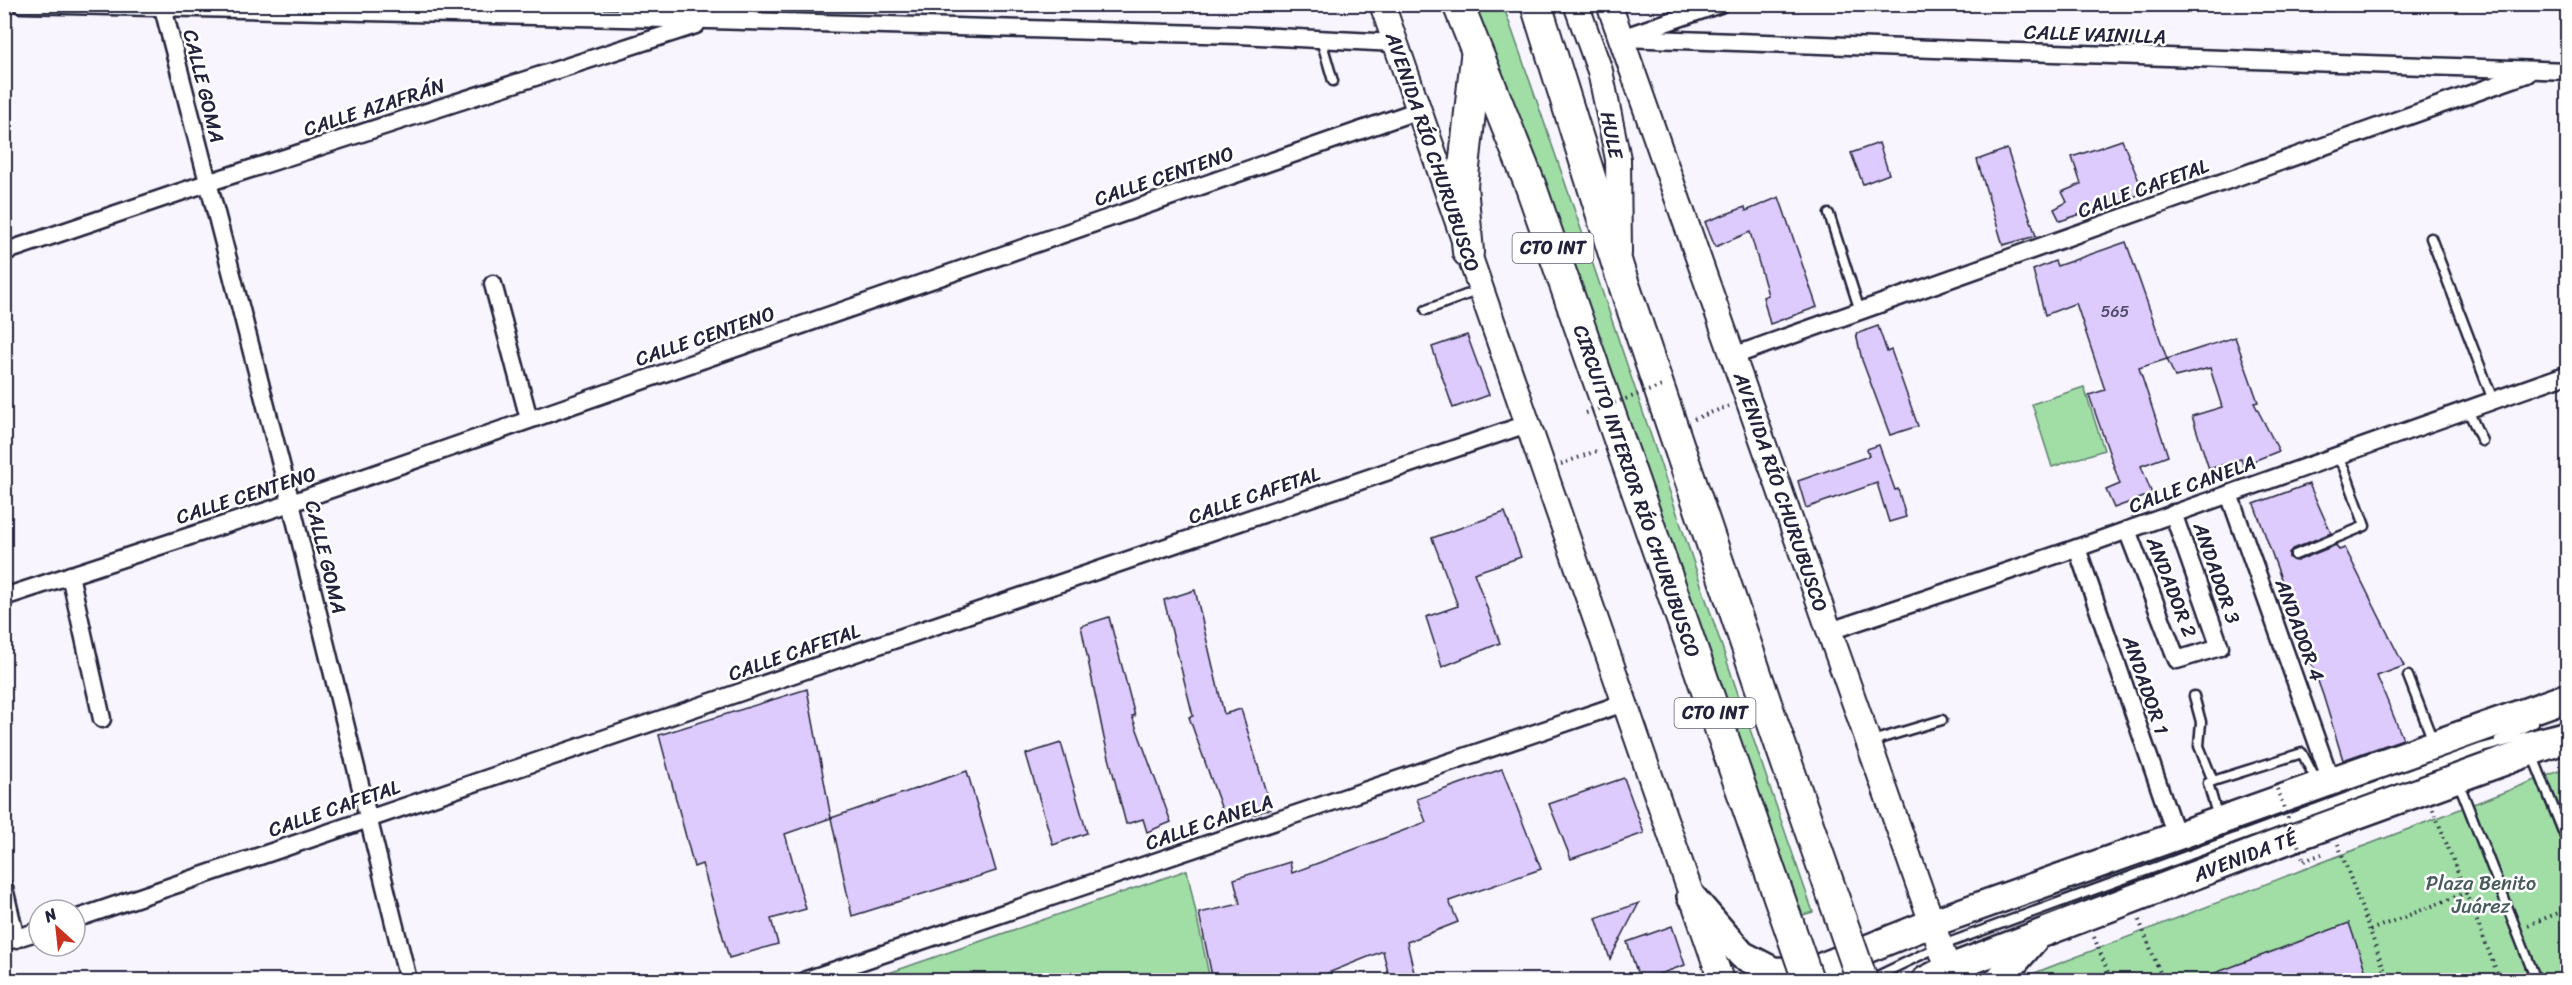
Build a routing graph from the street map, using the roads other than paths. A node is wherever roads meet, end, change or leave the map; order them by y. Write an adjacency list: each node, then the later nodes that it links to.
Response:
1 (21, 4): 9 (street)
2 (757, 4): 10 (street, CALLE AZAFRÁN)
3 (1382, 4): 13 (main road, AVENIDA RÍO CHURUBUSCO)
4 (1458, 4): 14 (highway, CIRCUITO INTERIOR RÍO CHURUBUSCO / CTO INT)
5 (1536, 4): 25 (highway, CTO INT)
6 (1576, 4): 25 (main road, HULE / CTO INT)
7 (1609, 4): 11 (main road, AVENIDA RÍO CHURUBUSCO)
8 (1720, 4): 11 (street)
9 (162, 7): 10 (street); 20 (street, CALLE GOMA)
10 (710, 20): 12 (street); 20 (street, CALLE AZAFRÁN)
11 (1621, 38): 16 (street, CALLE VAINILLA); 30 (main road, AVENIDA RÍO CHURUBUSCO)
12 (1321, 40): 13 (street); 18 (lane)
13 (1395, 43): 19 (main road, AVENIDA RÍO CHURUBUSCO)
14 (1477, 54): 24 (highway); 78 (highway, CIRCUITO INTERIOR RÍO CHURUBUSCO / CTO INT, bridge)
15 (2568, 61): 16 (street, CALLE CAFETAL)
16 (2537, 71): 17 (street, CALLE VAINILLA); 29 (street, CALLE CAFETAL)
17 (2568, 71)
18 (1333, 81)
19 (1419, 110): 24 (main road, AVENIDA RÍO CHURUBUSCO); 34 (street, CALLE CENTENO)
20 (207, 183): 23 (street, CALLE AZAFRÁN); 39 (street, CALLE GOMA)
21 (1829, 214): 29 (lane)
22 (2431, 238): 32 (lane)
23 (4, 252)
24 (1468, 252): 27 (main road, AVENIDA RÍO CHURUBUSCO)
25 (1619, 270): 79 (highway, CTO INT, bridge)
26 (493, 284): 34 (street)
27 (1481, 290): 28 (lane); 35 (main road, AVENIDA RÍO CHURUBUSCO)
28 (1426, 310)
29 (1860, 311): 30 (street, CALLE CAFETAL)
30 (1733, 356): 46 (main road, AVENIDA RÍO CHURUBUSCO)
31 (2568, 374): 32 (street, CALLE CANELA)
32 (2493, 400): 33 (street, CALLE CANELA)
33 (2468, 410): 36 (lane); 37 (street, CALLE CANELA)
34 (529, 419): 39 (street, CALLE CENTENO)
35 (1527, 424): 51 (main road, AVENIDA RÍO CHURUBUSCO); 64 (street, CALLE CAFETAL)
36 (2482, 441)
37 (2336, 456): 38 (street, CALLE CANELA); 43 (lane)
38 (2229, 494): 40 (street, CALLE CANELA); 63 (street, ANDADOR 4)
39 (291, 502): 44 (street, CALLE CENTENO); 64 (street, CALLE GOMA)
40 (2173, 513): 41 (street, CALLE CANELA); 47 (street, ANDADOR 3)
41 (2127, 530): 42 (street, CALLE CANELA); 47 (street, ANDADOR 2)
42 (2077, 548): 46 (street, CALLE CANELA); 66 (street, ANDADOR 1)
43 (2295, 555)
44 (70, 575): 45 (street, CALLE CENTENO); 52 (street)
45 (4, 597)
46 (1830, 631): 57 (main road, AVENIDA RÍO CHURUBUSCO)
47 (2177, 660)
48 (2408, 676): 58 (lane)
49 (2194, 696): 62 (lane)
50 (2568, 697): 58 (main road, AVENIDA TÉ)
51 (1624, 703): 69 (main road, AVENIDA RÍO CHURUBUSCO); 76 (street, CALLE CANELA)
52 (102, 719)
53 (2540, 719): 59 (lane)
54 (1942, 720): 57 (lane)
55 (2568, 725): 59 (lane)
56 (2568, 738): 60 (main road, AVENIDA TÉ)
57 (1868, 742): 74 (main road, AVENIDA RÍO CHURUBUSCO)
58 (2435, 744): 63 (main road, AVENIDA TÉ)
59 (2482, 748): 74 (lane)
60 (2531, 751): 61 (main road, AVENIDA TÉ); 67 (lane)
61 (2457, 778): 72 (main road, AVENIDA TÉ); 82 (lane)
62 (2213, 781): 63 (lane); 65 (lane)
63 (2325, 783): 65 (main road, AVENIDA TÉ)
64 (369, 819): 70 (street, CALLE CAFETAL); 75 (street, CALLE GOMA)
65 (2219, 821): 66 (main road, AVENIDA TÉ)
66 (2176, 836): 74 (main road, AVENIDA TÉ)
67 (2568, 844)
68 (4, 888): 73 (street)
69 (1691, 896): 74 (main road); 77 (main road, AVENIDA RÍO CHURUBUSCO)
70 (87, 915)
71 (27, 935): 73 (street)
72 (2036, 937): 74 (main road, AVENIDA TÉ); 81 (main road)
73 (10, 940)
74 (1940, 960): 80 (lane)
75 (408, 981)
76 (806, 981)
77 (1720, 981)
78 (1808, 981)
79 (1862, 981)
80 (1869, 981)
81 (2000, 981)
82 (2536, 981)

